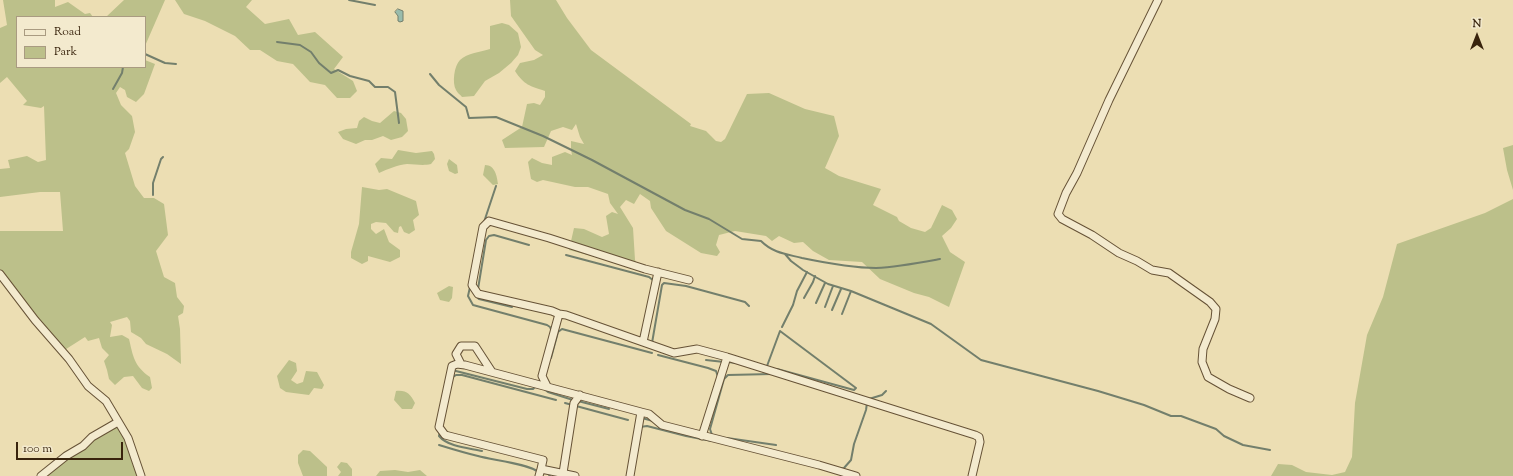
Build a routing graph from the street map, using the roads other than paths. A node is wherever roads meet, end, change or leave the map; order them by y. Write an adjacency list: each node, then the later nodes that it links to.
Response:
1 (1158, 0): 14 (street)
2 (658, 272): 4 (street); 5 (street); 6 (street)
3 (0, 274): 16 (street)
4 (689, 280)
5 (559, 314): 6 (street); 10 (street)
6 (643, 342): 7 (street)
7 (727, 357): 17 (street); 25 (street)
8 (461, 364): 9 (street); 9 (street); 18 (street)
9 (492, 372): 11 (street)
10 (542, 376): 11 (street); 12 (street)
11 (534, 383): 12 (street)
12 (547, 386): 13 (street)
13 (580, 395): 15 (street); 19 (street)
14 (1250, 398)
15 (641, 412): 17 (street); 23 (street)
16 (118, 422): 20 (street); 21 (street)
17 (702, 436): 24 (street)
18 (540, 472): 19 (street)
19 (563, 473): 22 (street)
20 (41, 476)
21 (141, 476)
22 (575, 476)
23 (630, 476)
24 (856, 476)
25 (972, 476)

